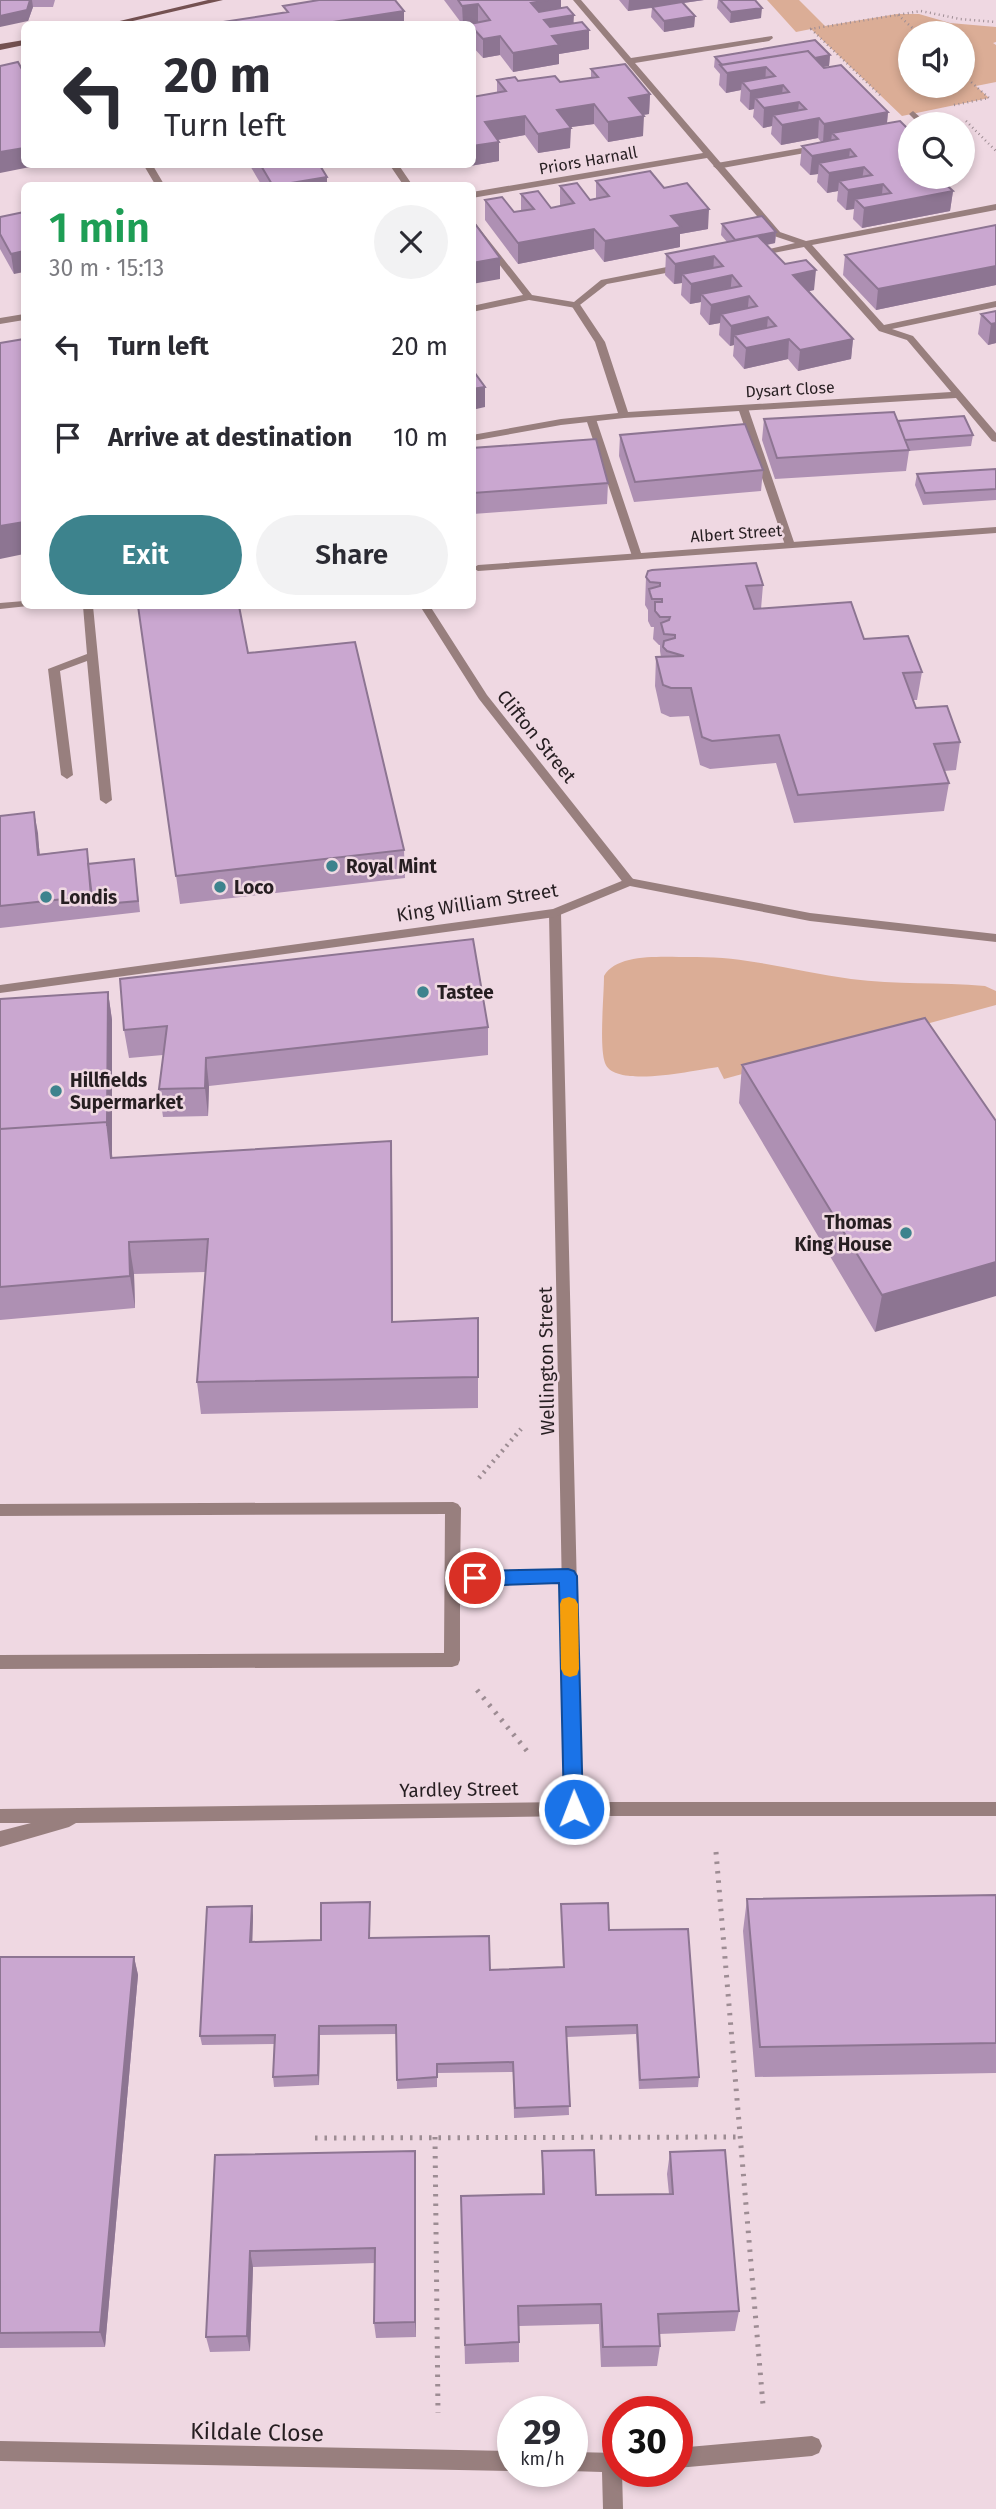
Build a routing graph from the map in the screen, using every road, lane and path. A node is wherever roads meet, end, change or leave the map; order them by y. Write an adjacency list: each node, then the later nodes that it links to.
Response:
1 (219, 0): 4 (main road)
2 (578, 0): 10 (street)
3 (897, 14): 5 (path); 6 (path); 7 (path)
4 (124, 21)
5 (905, 21)
6 (996, 22)
7 (769, 38): 10 (street)
8 (21, 44): 9 (main road)
9 (0, 47)
10 (629, 61): 14 (street)
11 (975, 86): 12 (path)
12 (950, 106)
13 (827, 146): 15 (street)
14 (708, 155): 15 (street); 16 (street, Priors Harnall)
15 (717, 166): 19 (street)
16 (476, 194)
17 (996, 207): 19 (street)
18 (476, 227): 22 (street)
19 (806, 244): 20 (street); 28 (street)
20 (739, 256)
21 (699, 264): 24 (street)
22 (529, 297): 24 (street); 25 (street)
23 (996, 304): 28 (street)
24 (576, 305): 31 (street)
25 (476, 308)
26 (21, 318): 27 (street)
27 (0, 321)
28 (882, 329): 29 (street)
29 (959, 395): 30 (street, Dysart Close); 34 (street)
30 (743, 408): 31 (street, Dysart Close); 36 (street)
31 (624, 415): 32 (street, Dysart Close)
32 (591, 419): 33 (street, Dysart Close); 37 (street)
33 (476, 437)
34 (996, 439)
35 (996, 530): 36 (street, Albert Street)
36 (790, 545): 37 (street, Albert Street)
37 (637, 556): 38 (street, Albert Street)
38 (478, 568)
39 (21, 604): 40 (street)
40 (0, 606)
41 (89, 609): 43 (street)
42 (427, 609): 46 (street, Clifton Street)
43 (94, 655): 44 (street); 45 (street)
44 (67, 775)
45 (106, 800)
46 (629, 882): 47 (street, King William Street); 48 (street)
47 (555, 913): 49 (street, King William Street); 50 (street, Wellington Street)
48 (996, 938)
49 (0, 989)
50 (567, 1377): 51 (path); 53 (street, Wellington Street)
51 (453, 1508): 52 (street); 54 (street)
52 (0, 1510)
53 (568, 1576): 54 (street); 57 (street, Wellington Street)
54 (452, 1579): 55 (street)
55 (452, 1660): 56 (street); 57 (path)
56 (0, 1662)
57 (574, 1809): 58 (street, Yardley Street); 60 (street, Yardley Street)
58 (713, 1809): 59 (street, Yardley Street); 64 (path)
59 (996, 1809)
60 (90, 1814): 61 (street, Yardley Street); 62 (street, Yardley Street)
61 (0, 1816)
62 (0, 1839)
63 (435, 2137): 64 (path); 65 (path); 70 (path)
64 (739, 2137): 67 (path)
65 (315, 2138)
66 (811, 2446): 67 (street)
67 (767, 2450): 69 (street)
68 (0, 2451): 70 (street, Kildale Close)
69 (693, 2457)
70 (438, 2460): 71 (street, Kildale Close)
71 (497, 2461)
72 (613, 2487): 73 (street)
73 (613, 2509)

